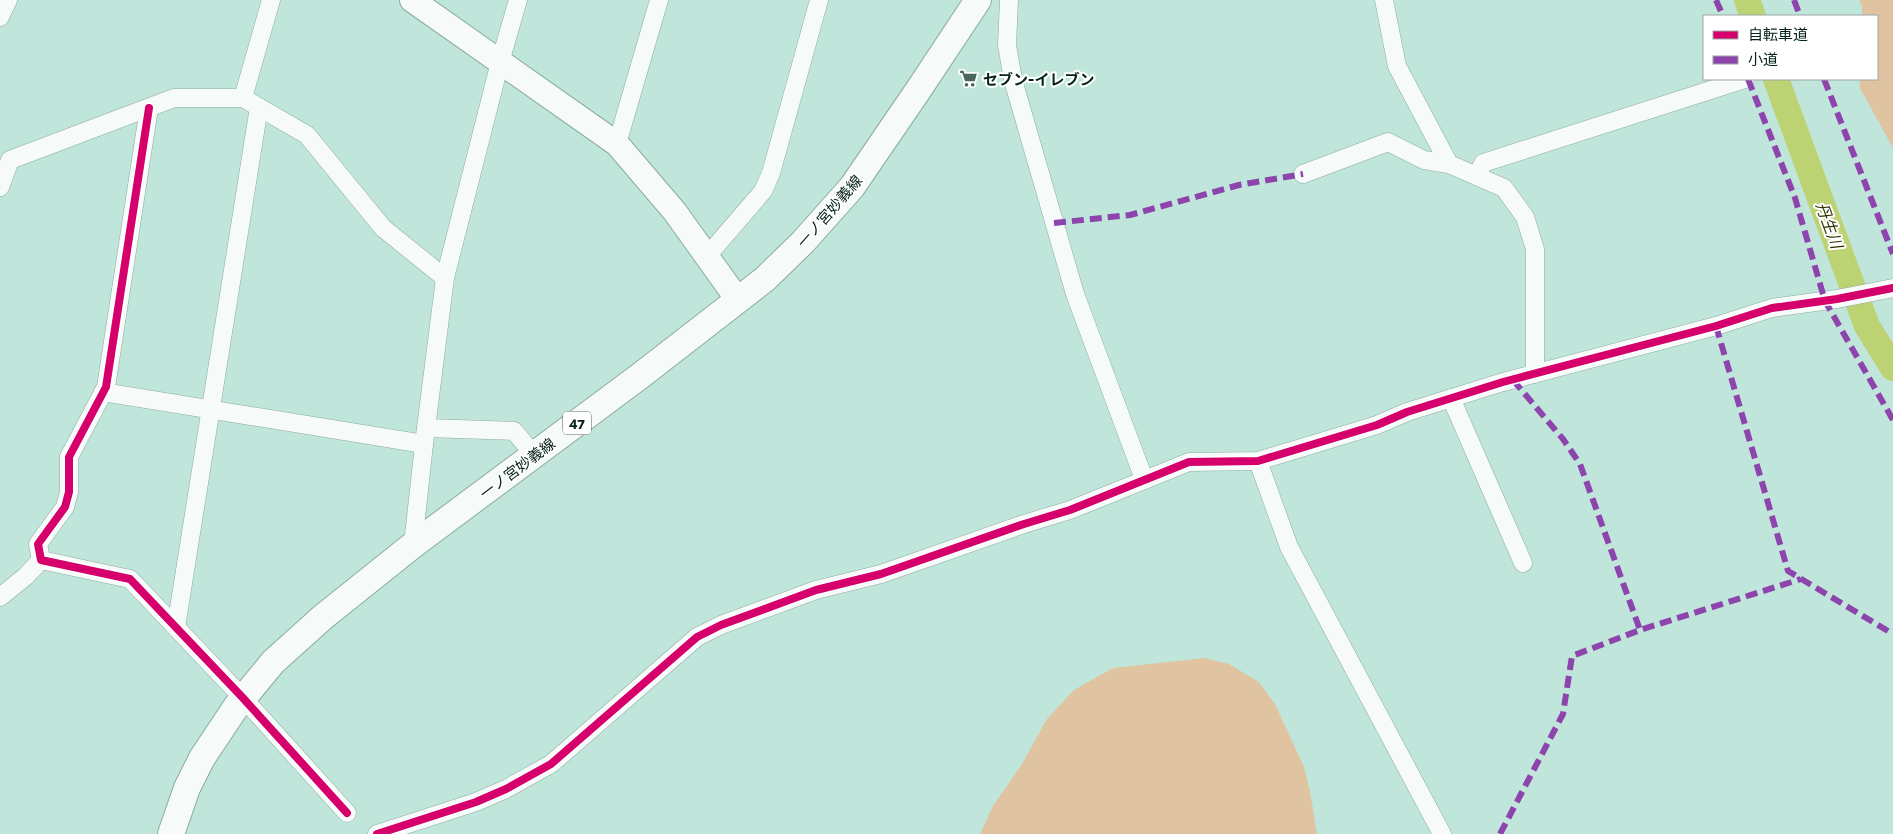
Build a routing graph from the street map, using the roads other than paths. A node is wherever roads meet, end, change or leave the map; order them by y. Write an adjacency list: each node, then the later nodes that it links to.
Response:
1 (8, 0): 10 (street)
2 (271, 0): 13 (street)
3 (412, 0): 11 (street)
4 (518, 0): 11 (street)
5 (659, 0): 16 (street)
6 (819, 0): 21 (street)
7 (978, 0): 24 (main road, 一ノ宮妙義線 / 47)
8 (1009, 0): 32 (street)
9 (1384, 0): 17 (street)
10 (0, 17)
11 (500, 62): 16 (street); 22 (street)
12 (1742, 80): 19 (street)
13 (243, 98): 14 (street); 15 (street)
14 (259, 107): 22 (street); 28 (street)
15 (149, 108): 20 (street); 26 (street)
16 (617, 144): 21 (street)
17 (1449, 164): 18 (street); 19 (street)
18 (1303, 174)
19 (1477, 176): 25 (street)
20 (0, 187)
21 (708, 255): 24 (street)
22 (445, 278): 29 (street)
23 (1890, 288): 25 (street)
24 (738, 300): 30 (main road, 一ノ宮妙義線 / 47)
25 (1535, 374): 27 (street)
26 (103, 392): 28 (street); 34 (street)
27 (1451, 398): 31 (street); 35 (street)
28 (212, 410): 29 (street); 37 (street)
29 (425, 436): 30 (street); 33 (street)
30 (534, 455): 33 (main road, 一ノ宮妙義線 / 47)
31 (1258, 461): 32 (street); 42 (street)
32 (1144, 479): 41 (street)
33 (413, 544): 38 (main road, 一ノ宮妙義線 / 47)
34 (40, 560): 36 (street); 37 (street)
35 (1523, 563)
36 (0, 597)
37 (176, 627): 38 (street)
38 (243, 698): 39 (street); 40 (main road, 一ノ宮妙義線 / 47)
39 (347, 813)
40 (171, 834)
41 (377, 834)
42 (1442, 834)

